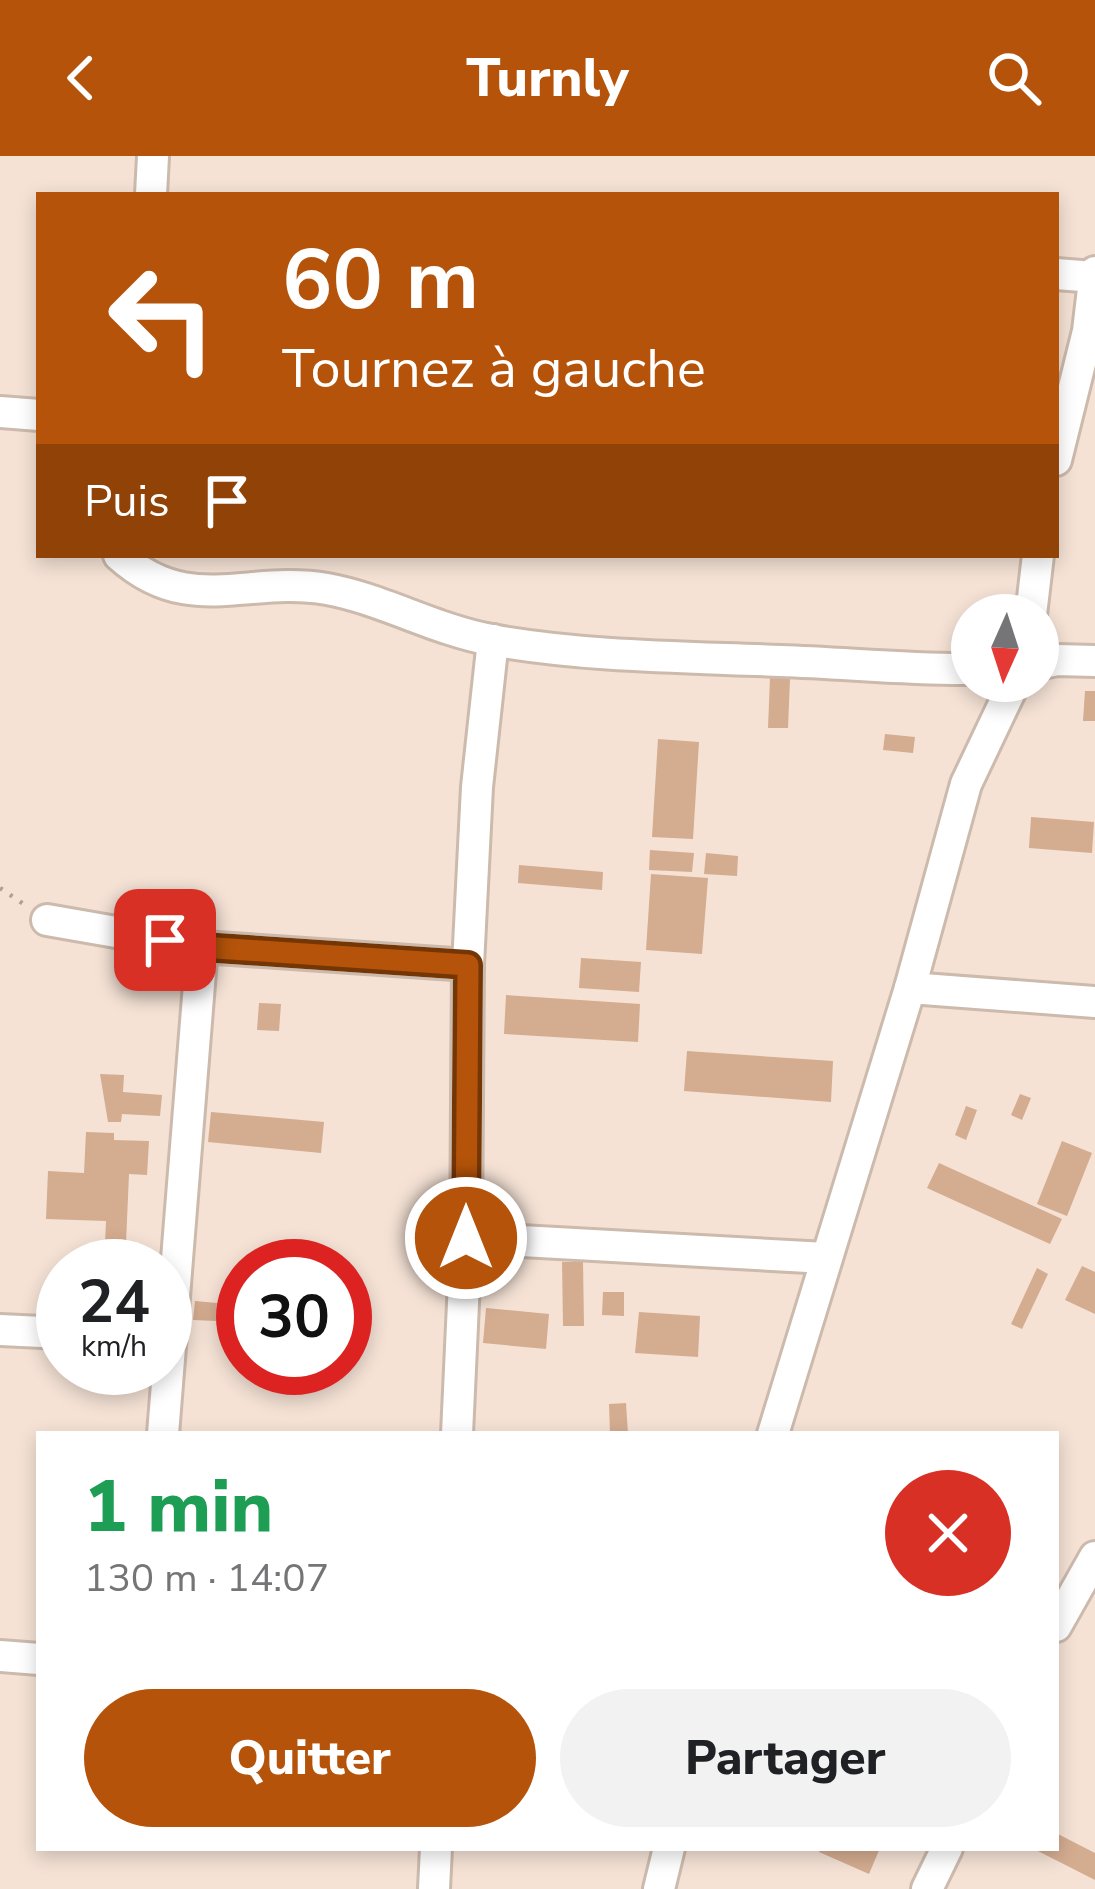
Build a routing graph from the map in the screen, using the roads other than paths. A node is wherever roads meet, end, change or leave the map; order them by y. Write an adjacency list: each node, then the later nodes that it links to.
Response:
1 (153, 156): 2 (street)
2 (151, 192)
3 (1059, 274): 4 (street)
4 (1094, 275): 7 (street)
5 (0, 412): 6 (street)
6 (36, 415)
7 (1059, 448)
8 (123, 558): 11 (street)
9 (1038, 558): 10 (street)
10 (1033, 594)
11 (493, 640): 14 (street); 18 (street)
12 (1095, 661): 13 (street)
13 (1059, 663)
14 (951, 668)
15 (1005, 702): 19 (street)
16 (47, 920): 17 (street)
17 (202, 947): 18 (street); 22 (street)
18 (468, 965): 21 (street)
19 (910, 988): 20 (street); 23 (street)
20 (1095, 1002)
21 (466, 1238): 23 (street); 28 (street)
22 (177, 1239)
23 (826, 1258): 29 (street)
24 (0, 1330): 25 (street)
25 (36, 1332)
26 (165, 1395): 27 (street)
27 (163, 1431)
28 (457, 1431)
29 (774, 1431)
30 (1095, 1557): 31 (street)
31 (1059, 1621)
32 (0, 1657): 33 (street)
33 (36, 1659)
34 (436, 1851): 37 (street)
35 (669, 1851): 38 (street)
36 (946, 1851): 39 (street)
37 (434, 1889)
38 (659, 1889)
39 (927, 1889)

